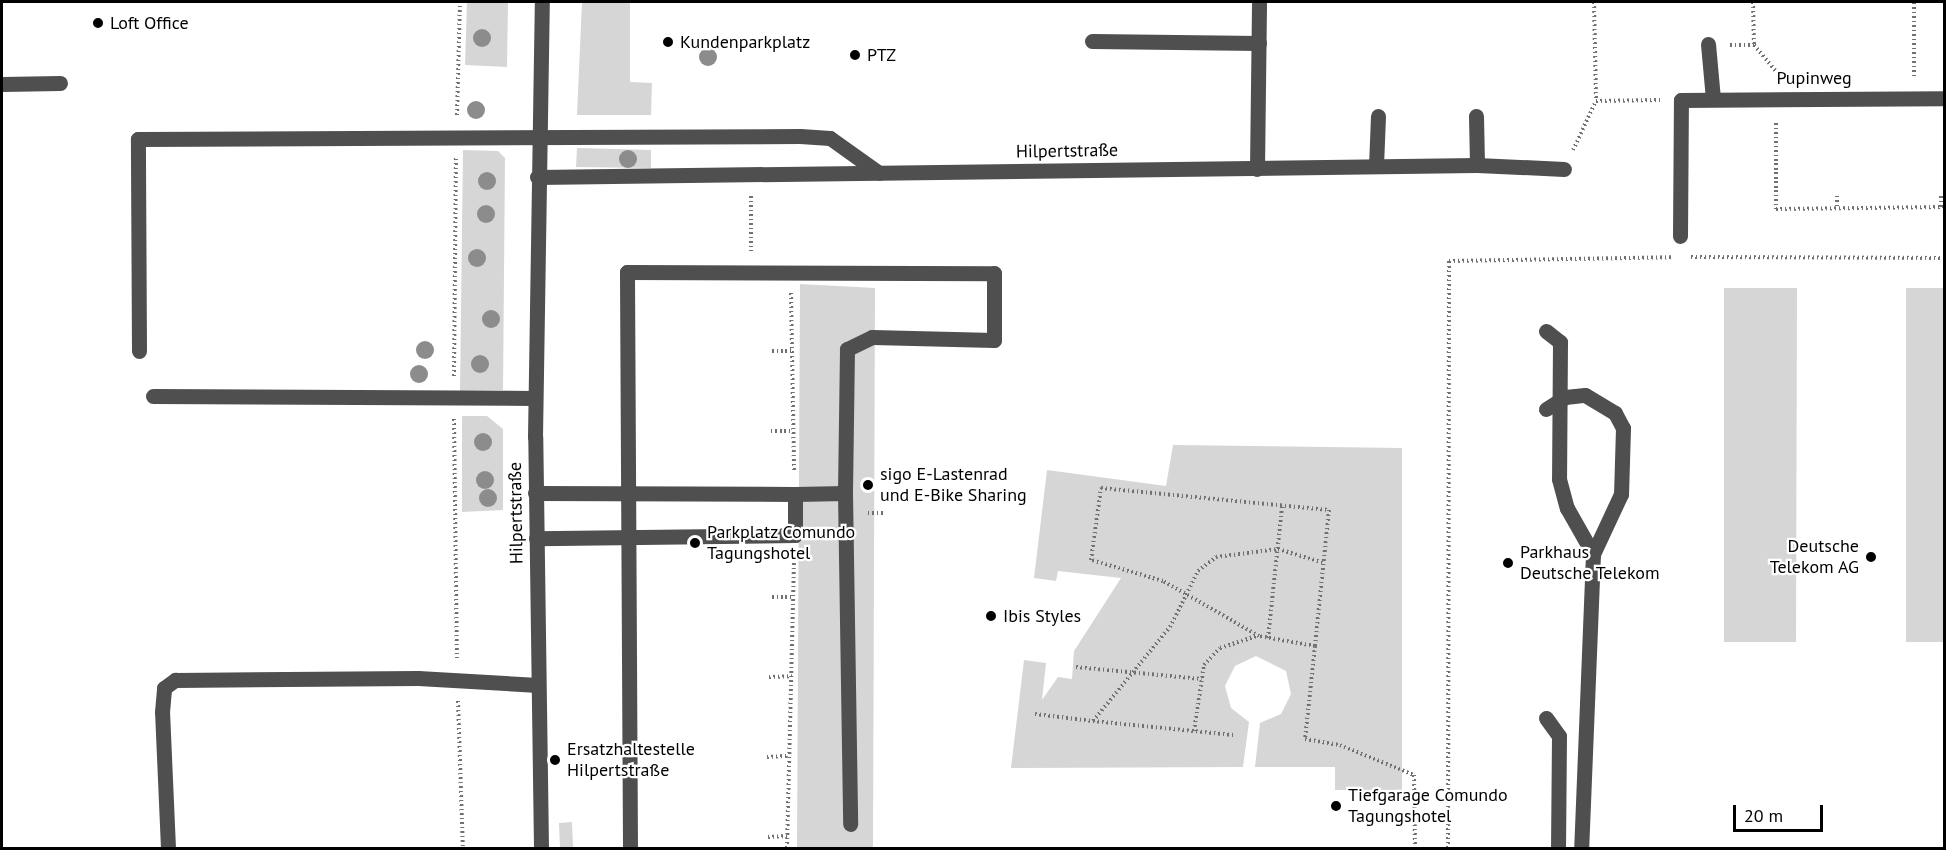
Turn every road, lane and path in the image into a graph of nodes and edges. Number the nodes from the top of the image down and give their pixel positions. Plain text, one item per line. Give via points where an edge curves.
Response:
1 (460, 2) edge
2 (542, 2) edge
3 (1259, 2) edge
4 (1594, 2) edge
5 (1753, 2) edge
6 (1914, 2) edge
7 (1092, 41) dead end
8 (1259, 43) junction
9 (1708, 44) dead end
10 (2, 84) edge
11 (60, 84) dead end
12 (1776, 97) junction
13 (1798, 97) junction
14 (1914, 98) junction
15 (1944, 98) edge
16 (1713, 99) junction
17 (1657, 100) dead end
18 (1596, 101) junction
19 (1378, 116) dead end
20 (1476, 116) dead end
21 (457, 138) junction
22 (538, 138) junction
23 (1477, 165) junction
24 (1376, 166) junction
25 (1257, 168) junction
26 (1564, 169) joint
27 (879, 173) junction
28 (537, 177) junction
29 (751, 177) junction
30 (1941, 195) dead end
31 (1837, 196) dead end
32 (1837, 206) junction
33 (1943, 207) edge
34 (1680, 236) dead end
35 (1944, 258) edge
36 (751, 273) junction
37 (791, 273) junction
38 (1546, 331) dead end
39 (139, 351) dead end
40 (772, 351) dead end
41 (792, 351) junction
42 (153, 396) dead end
43 (454, 397) junction
44 (535, 398) junction
45 (1560, 401) junction
46 (1546, 409) dead end
47 (771, 431) dead end
48 (794, 431) junction
49 (535, 493) junction
50 (628, 493) junction
51 (845, 493) junction
52 (795, 494) junction
53 (1282, 506) junction
54 (629, 535) junction
55 (795, 536) junction
56 (536, 538) junction
57 (1278, 549) junction
58 (1593, 554) junction
59 (1324, 563) junction
60 (1187, 594) junction
61 (772, 597) dead end
62 (793, 597) junction
63 (1258, 636) junction
64 (1269, 638) junction
65 (1315, 646) junction
66 (1076, 667) dead end
67 (1127, 673) junction
68 (792, 676) junction
69 (770, 677) dead end
70 (1201, 679) junction
71 (458, 683) junction
72 (538, 685) junction
73 (1035, 714) dead end
74 (1546, 718) dead end
75 (1093, 721) junction
76 (1194, 731) junction
77 (1233, 735) dead end
78 (789, 756) junction
79 (767, 757) dead end
80 (850, 824) dead end
81 (787, 836) junction
82 (768, 837) dead end
83 (168, 849) edge
84 (463, 849) edge
85 (541, 849) edge
86 (630, 849) edge
87 (787, 849) edge
88 (1415, 849) edge
89 (1448, 849) edge
90 (1558, 849) edge
91 (1581, 849) edge

1 - 21 path
2 - 22 street, Hilpertstraße
3 - 8 street
4 - 18 path
5 - 13 path via 1754,45
6 - 14 path
7 - 8 street
8 - 25 street
9 - 16 street
10 - 11 street
12 - 13 street, Pupinweg
12 - 16 street, Pupinweg
12 - 32 path via 1776,208
13 - 14 street, Pupinweg
14 - 15 street, Pupinweg
16 - 34 street, Pupinweg via 1681,100
17 - 18 path
18 - 26 path
19 - 24 street
20 - 23 street
21 - 22 street
21 - 39 street via 138,139
21 - 43 path
22 - 27 street via 830,138
22 - 28 street, Hilpertstraße
23 - 24 street, Hilpertstraße
23 - 26 street, Hilpertstraße
24 - 25 street, Hilpertstraße
25 - 27 street, Hilpertstraße
27 - 29 street, Hilpertstraße
28 - 29 street, Hilpertstraße
28 - 44 street, Hilpertstraße
29 - 36 path
30 - 33 path
31 - 32 path
32 - 33 path
35 - 89 path via 1572,256 1449,261
36 - 37 street
36 - 50 street via 627,272
37 - 41 path
37 - 51 street via 994,273 994,340 872,337 847,349
38 - 45 street via 1560,342
40 - 41 path
41 - 48 path
42 - 43 street
43 - 44 street
43 - 71 path
44 - 49 street, Hilpertstraße
45 - 46 street
45 - 58 street via 1559,479 1567,508
45 - 58 street via 1585,395 1601,401 1623,428 1621,494
47 - 48 path
48 - 52 path
49 - 50 street
49 - 56 street, Hilpertstraße
50 - 52 street
50 - 54 street
51 - 52 street
51 - 80 street
52 - 55 street
53 - 57 path
53 - 59 path via 1329,510
53 - 60 path via 1101,488 1091,560 1143,573
54 - 55 street
54 - 56 street
54 - 86 street
55 - 62 path
56 - 72 street, Hilpertstraße
57 - 59 path
57 - 60 path via 1216,557 1198,570
57 - 64 path
58 - 91 street
59 - 65 path
60 - 63 path
60 - 67 path via 1170,627
61 - 62 path
62 - 68 path
63 - 64 path
63 - 70 path via 1220,648 1204,665
64 - 65 path
65 - 88 path via 1305,738 1340,745 1414,775
66 - 67 path
67 - 70 path
67 - 75 path
68 - 69 path
68 - 78 path
70 - 76 path
71 - 72 street
71 - 83 street via 418,678 175,680 164,688 162,712
71 - 84 path
72 - 85 street, Hilpertstraße
73 - 75 path
74 - 90 street via 1559,736
75 - 76 path
76 - 77 path
78 - 79 path
78 - 81 path
81 - 82 path
81 - 87 path

